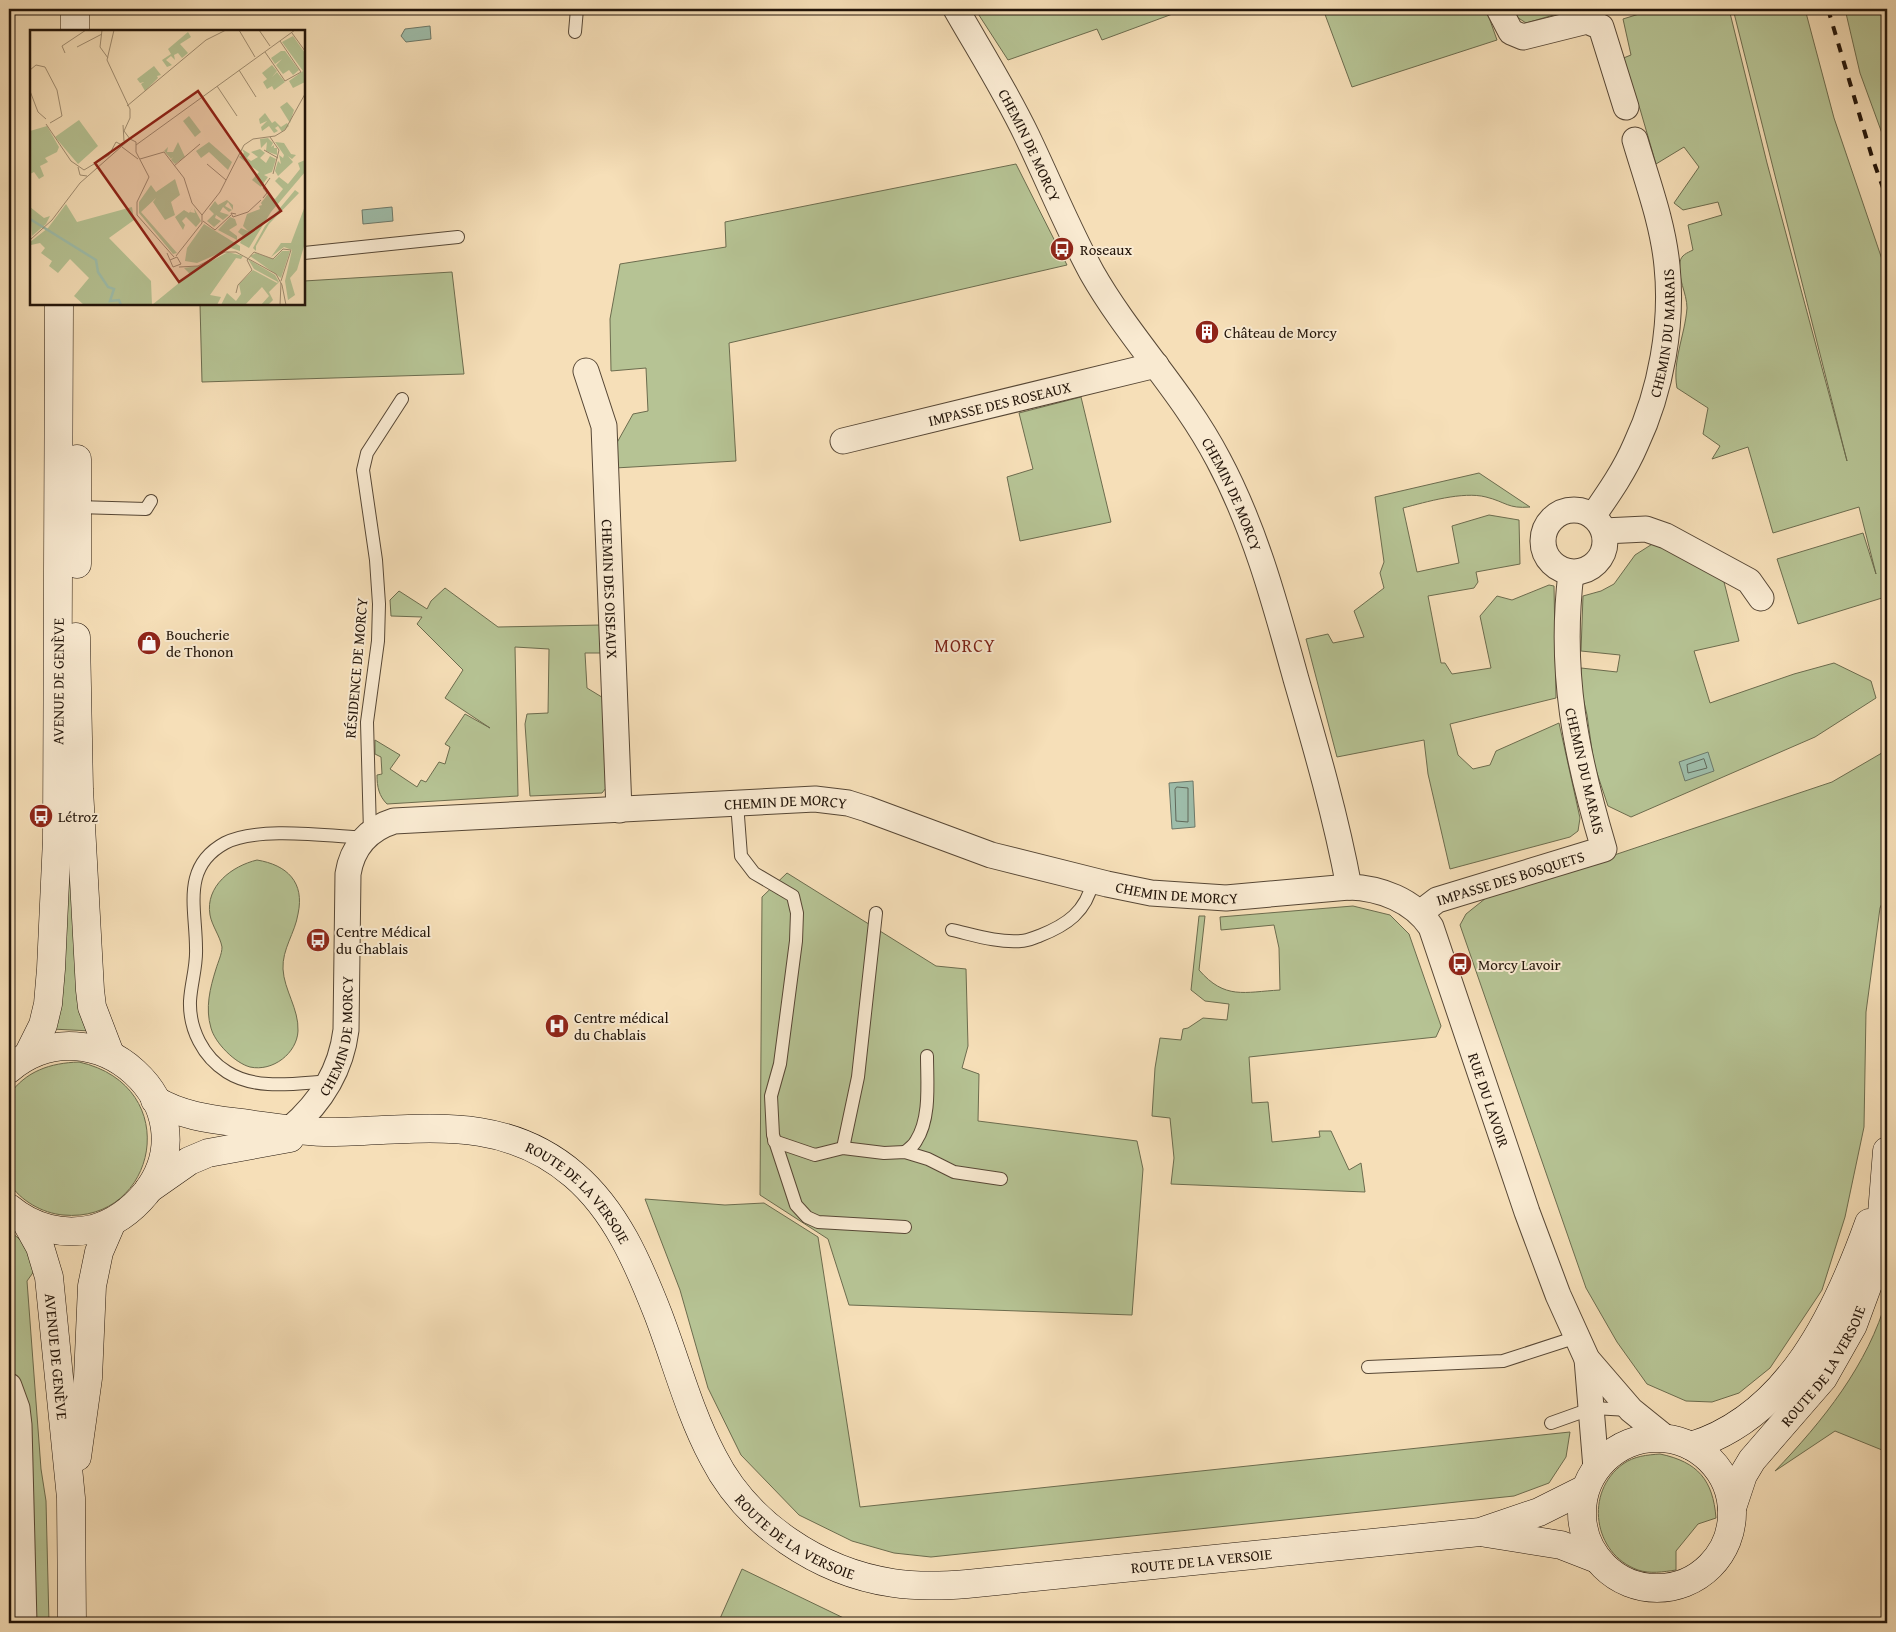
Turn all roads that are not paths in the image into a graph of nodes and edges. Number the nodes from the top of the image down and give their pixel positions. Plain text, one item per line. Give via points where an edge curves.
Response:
1 (61, 9) edge
2 (75, 9) edge
3 (577, 9) edge
4 (956, 9) edge
5 (1499, 9) edge
6 (61, 30) edge
7 (75, 30) edge
8 (574, 32) dead end
9 (1626, 107) dead end
10 (1635, 140) dead end
11 (458, 237) dead end
12 (305, 253) edge
13 (59, 305) edge
14 (78, 305) edge
15 (1156, 365) junction
16 (586, 371) dead end
17 (402, 399) dead end
18 (843, 441) dead end
19 (151, 501) dead end
20 (77, 508) junction
21 (1598, 524) junction
22 (1571, 573) junction
23 (1761, 598) dead end
24 (737, 803) junction
25 (619, 810) junction
26 (368, 835) junction
27 (1604, 850) joint
28 (1094, 881) junction
29 (1349, 887) junction
30 (876, 913) dead end
31 (1420, 913) junction
32 (952, 930) dead end
33 (110, 1054) junction
34 (927, 1056) dead end
35 (19, 1062) edge
36 (331, 1081) junction
37 (155, 1100) junction
38 (290, 1129) junction
39 (320, 1132) junction
40 (774, 1140) junction
41 (843, 1148) junction
42 (1887, 1151) edge
43 (905, 1152) junction
44 (1001, 1179) dead end
45 (1884, 1179) junction
46 (149, 1189) junction
47 (17, 1214) edge
48 (112, 1222) junction
49 (905, 1227) dead end
50 (1582, 1348) junction
51 (1368, 1367) dead end
52 (9, 1386) edge
53 (1593, 1408) junction
54 (1631, 1410) junction
55 (1551, 1423) dead end
56 (1679, 1442) junction
57 (1591, 1479) junction
58 (71, 1498) junction
59 (1732, 1508) junction
60 (1480, 1532) junction
61 (1597, 1559) junction
62 (24, 1623) edge
63 (72, 1623) edge

1 - 6 main road
2 - 7 main road
3 - 8 lane
4 - 15 street, CHEMIN DE MORCY via 1026,135 1090,269
5 - 9 street via 1511,32 1523,37 1587,21 1601,27
10 - 21 street, CHEMIN DU MARAIS via 1660,228 1667,266 1666,334 1653,399 1637,444
11 - 12 lane
13 - 35 main road, AVENUE DE GENÈVE via 57,839 54,896 48,1004 43,1025
14 - 20 main road, AVENUE DE GENÈVE
15 - 18 street, IMPASSE DES ROSEAUX
15 - 29 street, CHEMIN DE MORCY via 1218,457 1251,529 1338,831
16 - 25 street, CHEMIN DES OISEAUX via 604,426
17 - 26 lane, RÉSIDENCE DE MORCY via 363,461 379,604 378,641 367,722
19 - 20 lane via 146,508
20 - 33 main road, AVENUE DE GENÈVE via 79,789 89,980 92,1007
21 - 22 street via 1606,541 1599,561 1582,572
21 - 22 street via 1583,511 1572,510 1561,512 1545,528 1542,545 1548,561
21 - 23 street via 1646,529 1666,536 1749,581
22 - 27 street, CHEMIN DU MARAIS via 1566,659 1570,710
24 - 25 street, CHEMIN DE MORCY
24 - 28 street, CHEMIN DE MORCY via 815,799 848,803 992,855
24 - 40 lane via 741,856 754,873 794,896 797,913 780,1064 771,1096
25 - 26 street, CHEMIN DE MORCY via 402,819 385,823
26 - 36 street, CHEMIN DE MORCY via 355,851 348,874 346,1030 340,1061
26 - 36 lane via 280,834 235,838 207,858 200,867 193,889 196,950 190,1014 206,1053 227,1072 253,1082
27 - 31 street, IMPASSE DES BOSQUETS via 1437,900
28 - 29 street, CHEMIN DE MORCY via 1143,892 1195,897 1240,897
28 - 32 lane via 1075,918 1023,942
29 - 31 street, RUE DU LAVOIR via 1387,894
30 - 41 lane via 858,1077
31 - 50 street, RUE DU LAVOIR via 1438,944 1527,1212
33 - 35 main road via 77,1046 52,1048
33 - 37 main road via 137,1073
34 - 43 lane via 924,1120 916,1141
36 - 38 street, CHEMIN DE MORCY via 319,1100
37 - 38 main road, ROUTE DE LA VERSOIE via 192,1116
37 - 46 main road via 164,1130 164,1146
38 - 39 main road, ROUTE DE LA VERSOIE
39 - 46 main road, ROUTE DE LA VERSOIE via 208,1153
39 - 60 main road, ROUTE DE LA VERSOIE via 476,1130 527,1145 571,1172 600,1202 629,1247 703,1438 728,1481 779,1534 844,1570 917,1586 967,1584
40 - 41 lane via 816,1156
40 - 49 lane via 796,1205 806,1217 818,1222
41 - 43 lane
42 - 45 main road, ROUTE DE LA VERSOIE
43 - 44 lane via 954,1172
45 - 56 main road, ROUTE DE LA VERSOIE via 1847,1282 1805,1356 1768,1400 1740,1424 1725,1434
45 - 59 main road, ROUTE DE LA VERSOIE via 1880,1239 1874,1268 1853,1325 1823,1378 1752,1460 1743,1475
46 - 48 main road via 132,1208
47 - 48 main road via 46,1228 68,1232
47 - 58 main road, AVENUE DE GENÈVE via 40,1247 49,1277
48 - 58 main road, AVENUE DE GENÈVE via 99,1252 92,1286 87,1392
50 - 51 lane via 1502,1361
50 - 53 street, RUE DU LAVOIR
50 - 54 street, RUE DU LAVOIR
52 - 62 street via 19,1425
53 - 54 lane
53 - 55 lane
53 - 57 street, RUE DU LAVOIR
54 - 56 street, RUE DU LAVOIR
56 - 57 main road, ROUTE DE LA VERSOIE via 1651,1438 1635,1441 1607,1457
56 - 59 main road, ROUTE DE LA VERSOIE via 1707,1456 1720,1471 1729,1489
57 - 60 main road, ROUTE DE LA VERSOIE via 1539,1512
57 - 61 main road, ROUTE DE LA VERSOIE via 1582,1507 1582,1526 1587,1544
58 - 63 main road, AVENUE DE GENÈVE
59 - 61 main road, ROUTE DE LA VERSOIE via 1726,1545 1716,1561 1686,1584 1648,1589 1630,1584 1612,1574
60 - 61 main road, ROUTE DE LA VERSOIE via 1561,1545

